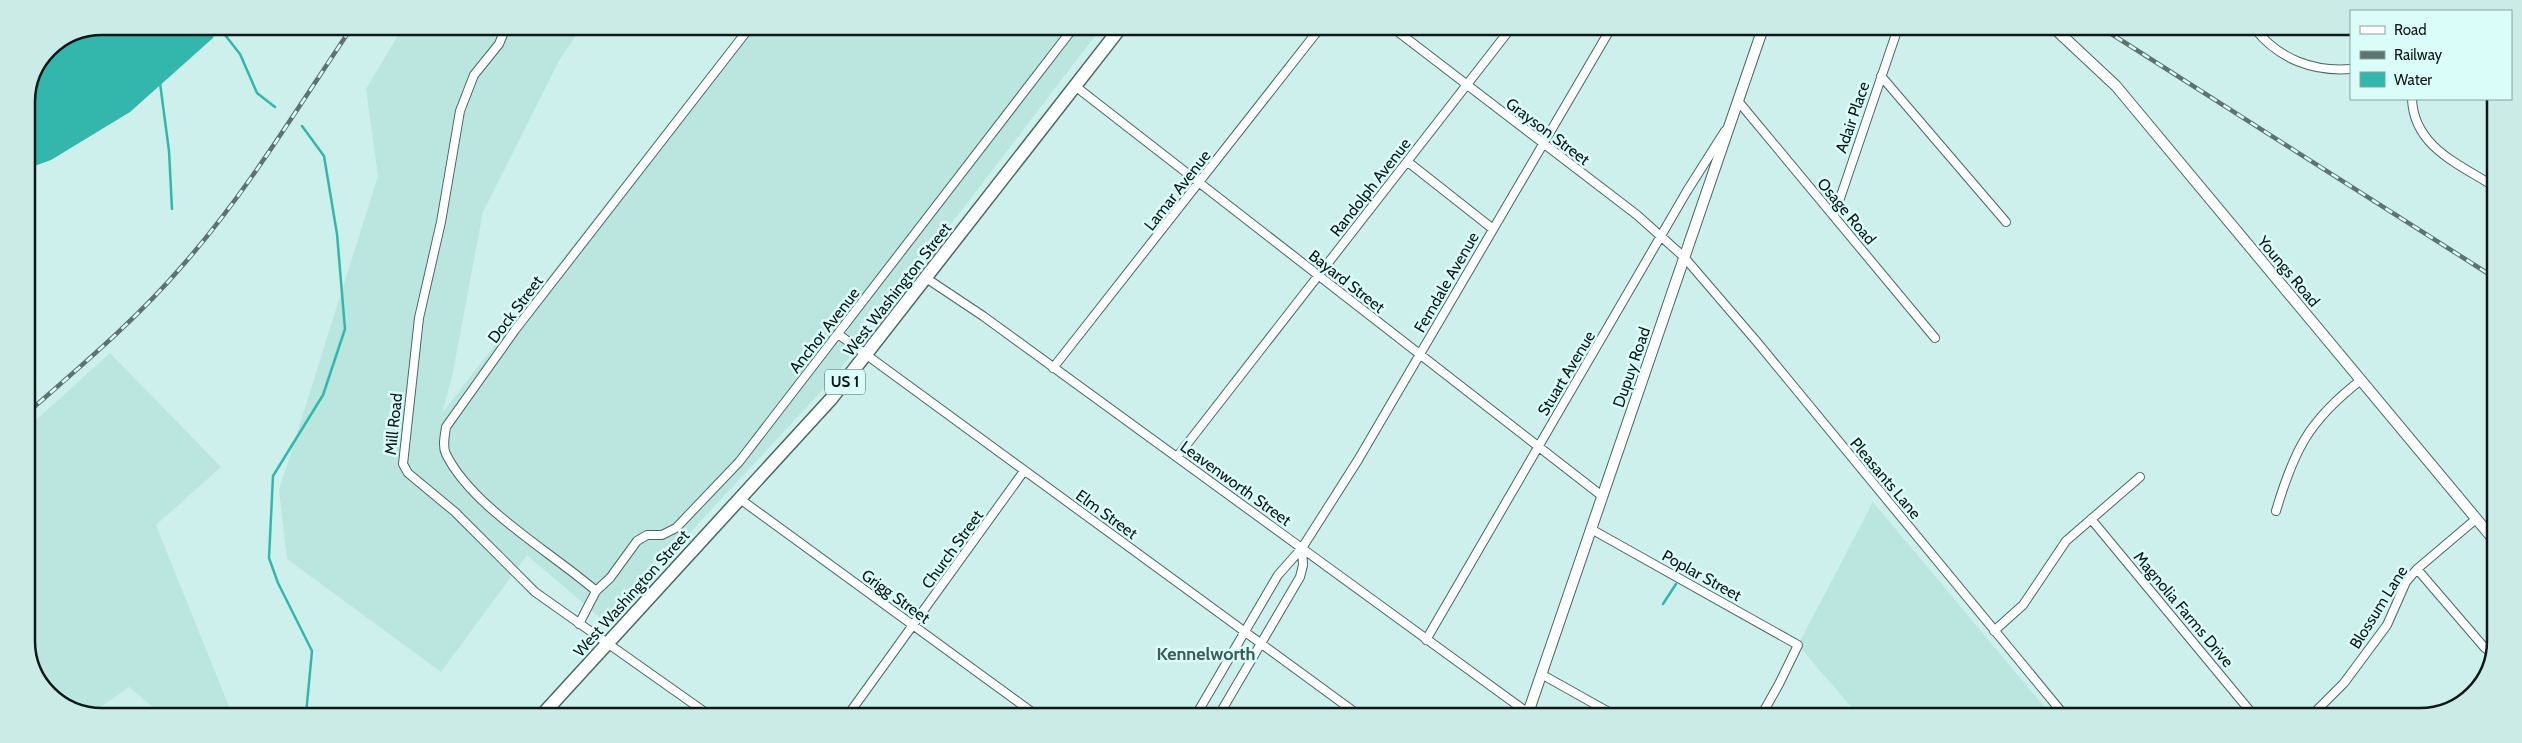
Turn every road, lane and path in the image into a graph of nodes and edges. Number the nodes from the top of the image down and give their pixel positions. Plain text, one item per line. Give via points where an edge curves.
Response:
1 (503, 35) edge
2 (744, 35) edge
3 (1068, 35) edge
4 (1115, 35) edge
5 (1315, 35) edge
6 (1402, 35) edge
7 (1506, 35) edge
8 (1607, 35) edge
9 (1761, 35) edge
10 (1896, 35) edge
11 (2061, 35) edge
12 (2261, 35) edge
13 (2350, 69) edge
14 (1881, 76) junction
15 (1467, 85) junction
16 (1075, 86) junction
17 (2412, 100) edge
18 (1738, 101) junction
19 (1731, 121) junction
20 (1543, 144) junction
21 (1408, 162) junction
22 (2487, 182) edge
23 (1198, 184) junction
24 (1834, 216) junction
25 (2006, 222) dead end
26 (1493, 228) junction
27 (1662, 236) junction
28 (1684, 257) junction
29 (1318, 277) junction
30 (926, 278) junction
31 (838, 334) junction
32 (1935, 338) dead end
33 (1419, 354) junction
34 (866, 355) junction
35 (1053, 368) junction
36 (2361, 380) junction
37 (1539, 448) junction
38 (1177, 457) junction
39 (1024, 471) junction
40 (2140, 477) dead end
41 (1602, 496) junction
42 (740, 499) junction
43 (2276, 511) dead end
44 (2091, 519) junction
45 (2476, 519) junction
46 (1591, 529) junction
47 (2487, 532) edge
48 (1302, 548) junction
49 (2416, 569) junction
50 (596, 591) junction
51 (579, 624) junction
52 (913, 626) junction
53 (1246, 631) junction
54 (1994, 631) junction
55 (1426, 640) junction
56 (1262, 643) junction
57 (608, 644) junction
58 (2486, 649) edge
59 (1541, 674) junction
60 (549, 708) edge
61 (698, 708) edge
62 (853, 708) edge
63 (1026, 708) edge
64 (1200, 708) edge
65 (1224, 708) edge
66 (1349, 708) edge
67 (1520, 708) edge
68 (1530, 708) edge
69 (1602, 708) edge
70 (1765, 708) edge
71 (2058, 708) edge
72 (2248, 708) edge
73 (2319, 708) edge

1 - 51 street, Mill Road via 468,87 455,133 449,177 419,318 403,464 408,473 455,512 535,592
2 - 50 street, Dock Street via 515,330 446,427 446,454 474,491 505,521
3 - 31 street, Anchor Avenue
4 - 16 main road, West Washington Street / US 1
5 - 23 street, Lamar Avenue
6 - 15 street, Grayson Street
7 - 15 street, Randolph Avenue
8 - 20 street, Ferndale Avenue
9 - 18 street, Dupuy Road
10 - 14 street, Adair Place
11 - 36 street, Youngs Road via 2116,86
12 - 13 street via 2275,49 2302,64 2330,70
14 - 24 street, Adair Place
14 - 25 street
15 - 20 street, Grayson Street
15 - 21 street, Randolph Avenue
16 - 23 street, Bayard Street
16 - 30 main road, West Washington Street / US 1
17 - 22 street via 2415,120 2426,140
18 - 19 street, Dupuy Road
18 - 24 street, Osage Road
19 - 27 street, Stuart Avenue
19 - 28 street, Dupuy Road
20 - 26 street, Ferndale Avenue
20 - 27 street, Grayson Street
21 - 26 street
21 - 29 street, Randolph Avenue
23 - 29 street, Bayard Street
23 - 35 street, Lamar Avenue
24 - 32 street, Osage Road
26 - 33 street, Ferndale Avenue
27 - 28 street, Grayson Street
27 - 37 street, Stuart Avenue
28 - 41 street, Dupuy Road
28 - 54 street, Pleasants Lane
29 - 33 street, Bayard Street
29 - 38 street, Randolph Avenue
30 - 34 main road, West Washington Street / US 1
30 - 35 street, Leavenworth Street
31 - 34 street, Elm Street
31 - 50 street, Anchor Avenue via 718,487 670,533 647,535 637,541 610,578
33 - 37 street, Bayard Street
33 - 48 street, Ferndale Avenue via 1358,460
34 - 39 street, Elm Street
34 - 42 main road, West Washington Street / US 1 via 831,399
35 - 38 street, Leavenworth Street
36 - 43 street via 2325,410 2305,437 2288,470
36 - 45 street, Youngs Road
37 - 41 street, Bayard Street
37 - 55 street, Stuart Avenue
38 - 48 street, Leavenworth Street
39 - 52 street, Church Street
39 - 53 street, Elm Street
40 - 44 street
41 - 46 street, Dupuy Road
42 - 52 street, Grigg Street
42 - 57 main road, West Washington Street / US 1
44 - 54 street via 2066,541 2023,605
44 - 72 street, Magnolia Farms Drive
45 - 47 street, Youngs Road
45 - 49 street, Blossum Lane
46 - 59 street, Dupuy Road
46 - 70 street, Poplar Street via 1798,645
48 - 53 street, Ferndale Avenue via 1278,575
48 - 55 street, Leavenworth Street
48 - 56 street via 1304,565 1300,577
49 - 58 street
49 - 73 street, Blossum Lane via 2403,587 2387,625 2344,683
50 - 51 street, Anchor Avenue
51 - 57 street, Mill Road
52 - 62 street, Church Street
52 - 63 street, Grigg Street
53 - 56 street, Elm Street
53 - 64 street, Ferndale Avenue
54 - 71 street, Pleasants Lane
55 - 67 street, Leavenworth Street
56 - 65 street
56 - 66 street, Elm Street
57 - 60 main road, West Washington Street / US 1
57 - 61 street, Mill Road
59 - 68 street, Dupuy Road
59 - 69 street

